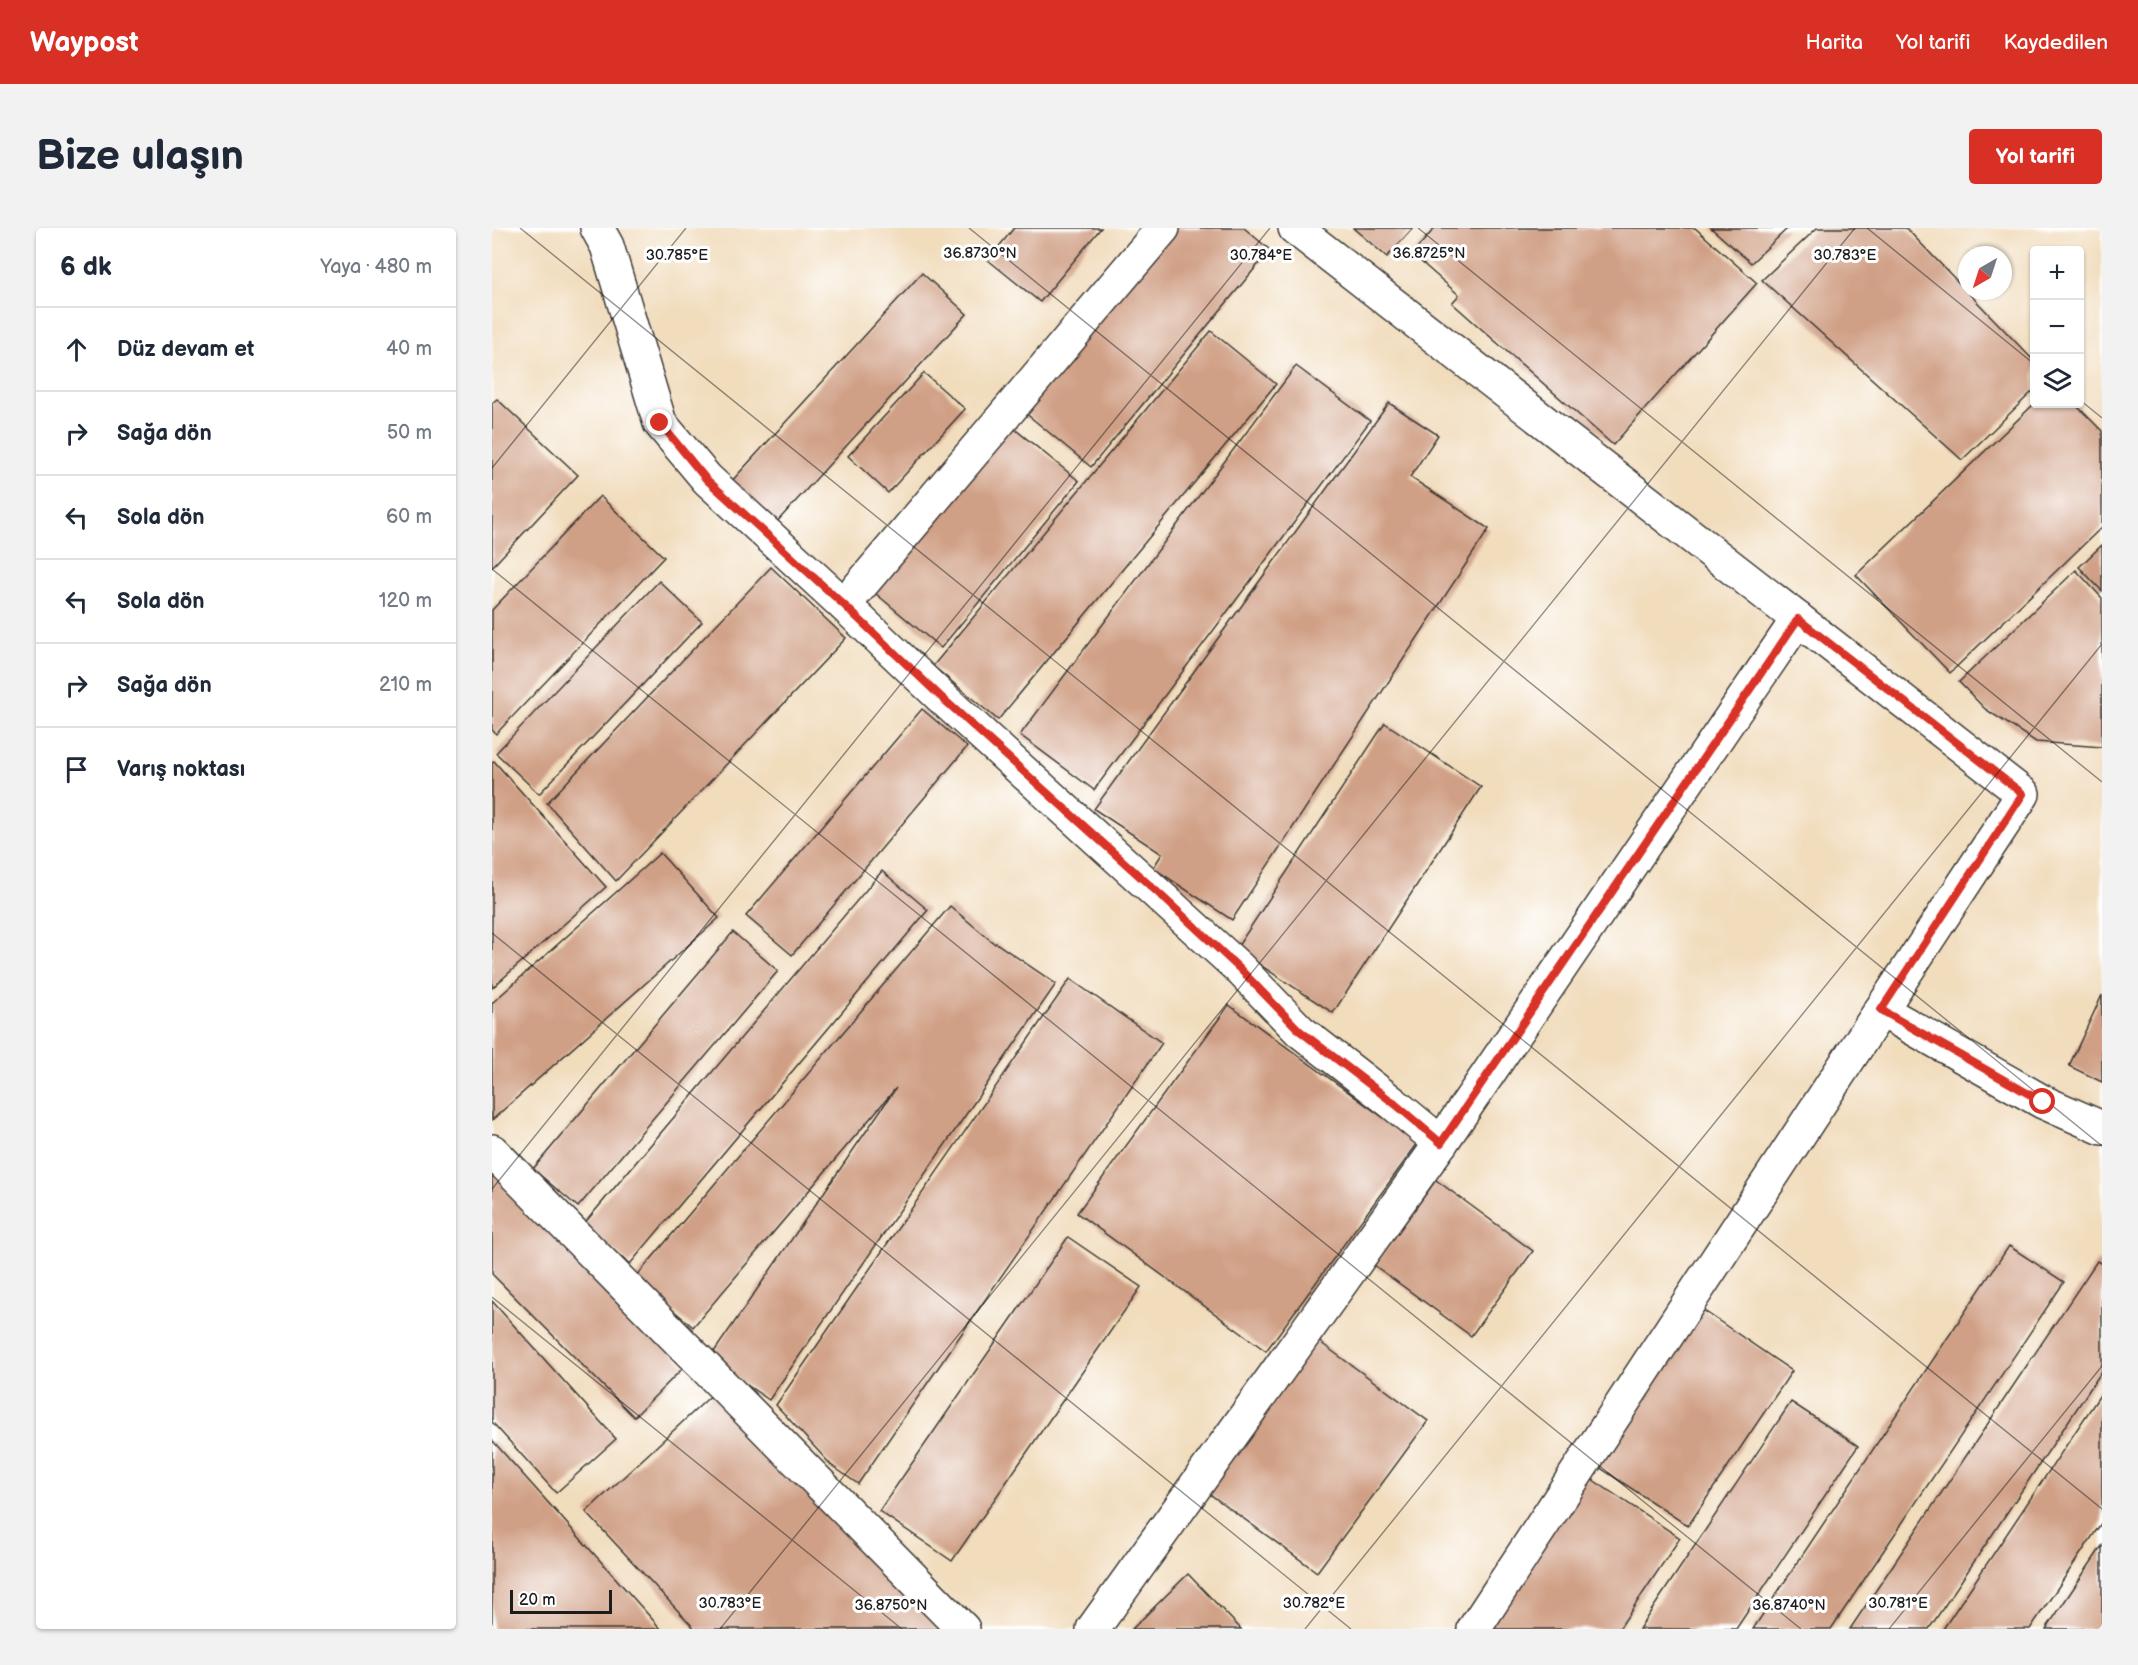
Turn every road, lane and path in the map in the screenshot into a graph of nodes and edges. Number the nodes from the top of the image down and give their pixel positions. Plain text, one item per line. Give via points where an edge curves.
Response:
1 (597, 228) edge
2 (1163, 228) edge
3 (1295, 228) edge
4 (844, 605) junction
5 (1798, 619) junction
6 (1881, 1010) junction
7 (2102, 1128) edge
8 (1441, 1143) junction
9 (492, 1151) edge
10 (963, 1629) edge
11 (1093, 1629) edge
12 (1474, 1629) edge

1 - 4 street via 607,246 660,423 706,479
2 - 4 street
3 - 5 street
4 - 8 street via 1231,961 1300,1031
5 - 6 street via 2023,794
5 - 8 street
6 - 7 street via 2043,1102
6 - 12 street
8 - 11 street
9 - 10 street

